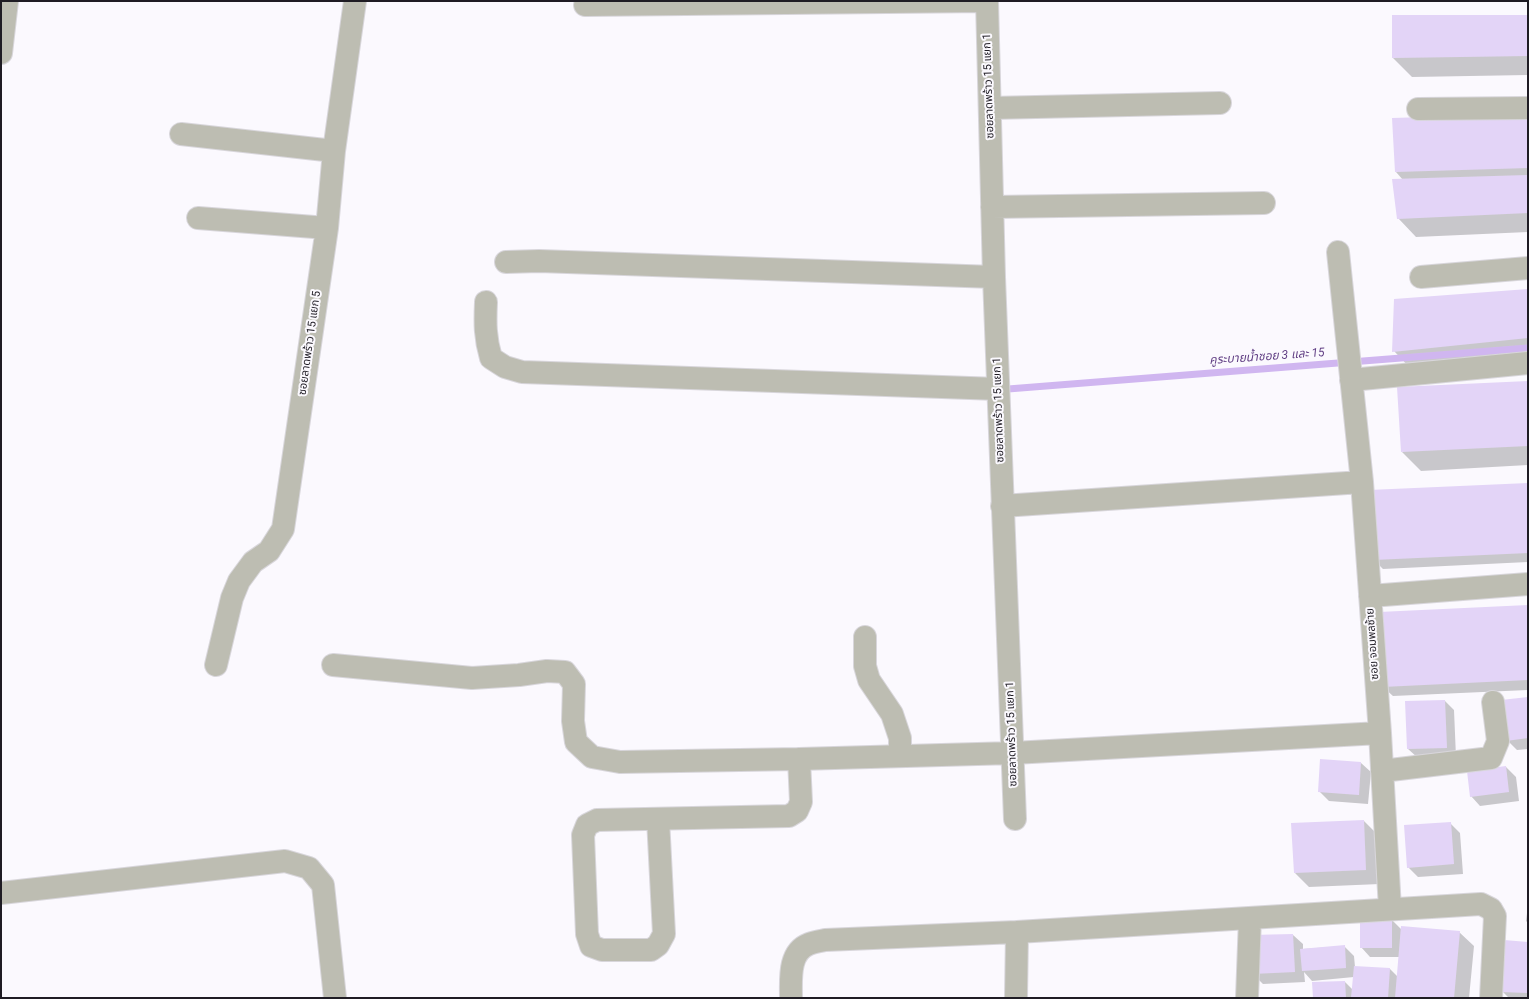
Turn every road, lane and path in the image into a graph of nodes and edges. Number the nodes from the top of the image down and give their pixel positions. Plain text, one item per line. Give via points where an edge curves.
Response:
1 (7, 1) edge
2 (355, 1) edge
3 (987, 1) edge
4 (586, 5) dead end
5 (1, 53) edge
6 (1220, 103) dead end
7 (990, 108) junction
8 (1528, 108) edge
9 (1418, 109) dead end
10 (181, 134) dead end
11 (334, 151) junction
12 (1264, 203) dead end
13 (992, 207) junction
14 (198, 218) dead end
15 (327, 228) junction
16 (1338, 252) dead end
17 (506, 262) dead end
18 (1528, 268) edge
19 (994, 277) junction
20 (1421, 277) dead end
21 (486, 302) dead end
22 (1528, 363) edge
23 (1350, 369) junction
24 (998, 389) junction
25 (1362, 482) junction
26 (1002, 506) junction
27 (1528, 584) edge
28 (1370, 596) junction
29 (865, 637) dead end
30 (333, 664) dead end
31 (216, 665) dead end
32 (1493, 702) dead end
33 (1380, 733) junction
34 (1013, 753) junction
35 (900, 756) junction
36 (799, 759) junction
37 (1382, 771) junction
38 (658, 819) junction
39 (1015, 819) dead end
40 (1, 893) edge
41 (1390, 909) junction
42 (1250, 918) junction
43 (1017, 932) junction
44 (335, 998) edge
45 (790, 998) edge
46 (1016, 998) edge
47 (1247, 998) edge
48 (1491, 998) edge

1 - 5 street
2 - 11 street, ซอยลาดพร้าว 15 แยก 5
3 - 4 street
3 - 7 street, ซอยลาดพร้าว 15 แยก 1
6 - 7 street
7 - 13 street, ซอยลาดพร้าว 15 แยก 1
8 - 9 street
10 - 11 street
11 - 15 street, ซอยลาดพร้าว 15 แยก 5
12 - 13 street
13 - 19 street, ซอยลาดพร้าว 15 แยก 1
14 - 15 street
15 - 31 street, ซอยลาดพร้าว 15 แยก 5 via 283,529 270,551 253,562 240,581 232,598
16 - 23 street, ซอย จอมพลซ้าย
17 - 19 street via 539,261
18 - 20 street
19 - 24 street, ซอยลาดพร้าว 15 แยก 1
21 - 24 street via 485,326 491,358 505,367 522,372
22 - 23 street
23 - 25 street, ซอย จอมพลซ้าย
24 - 26 street, ซอยลาดพร้าว 15 แยก 1
25 - 26 street
25 - 28 street, ซอย จอมพลซ้าย
26 - 34 street, ซอยลาดพร้าว 15 แยก 1
27 - 28 street
28 - 33 street, ซอย จอมพลซ้าย
29 - 35 street via 865,666 869,680 892,714 900,738
30 - 36 street via 472,678 547,671 565,672 574,684 573,721 576,742 592,757 620,762
32 - 37 street via 1498,741 1491,758
33 - 34 street
33 - 37 street, ซอย จอมพลซ้าย
34 - 35 street
34 - 39 street, ซอยลาดพร้าว 15 แยก 1
35 - 36 street
36 - 38 street via 801,802 797,810 789,816
37 - 41 street, ซอย จอมพลซ้าย
38 - 38 street via 596,820 587,825 583,835 587,934 591,946 602,950 651,950 658,945 664,934
40 - 44 street via 285,861 309,868 323,885
41 - 42 street
41 - 48 street via 1481,904 1491,908 1495,916
42 - 43 street
42 - 47 street
43 - 45 street via 825,940 808,944 796,954 791,971
43 - 46 street

